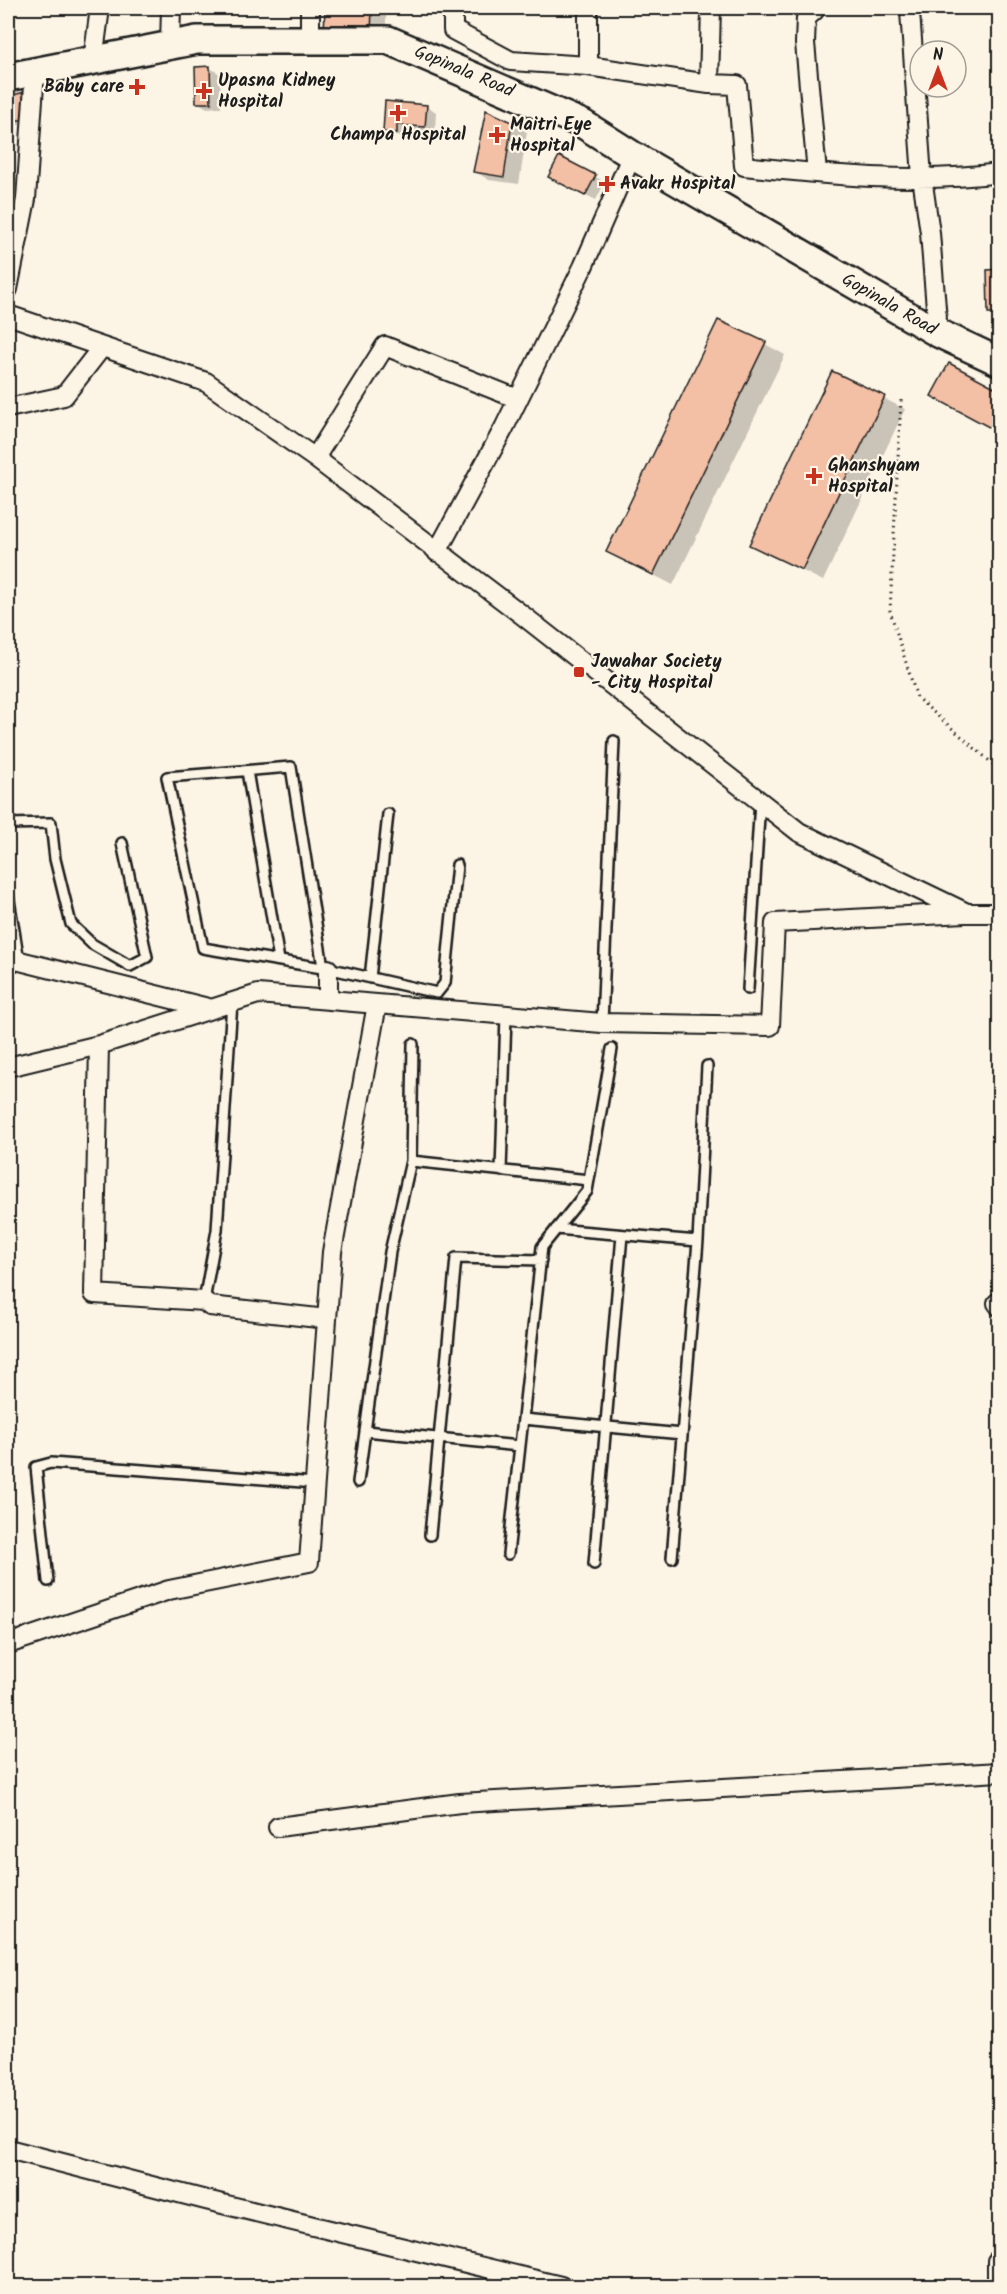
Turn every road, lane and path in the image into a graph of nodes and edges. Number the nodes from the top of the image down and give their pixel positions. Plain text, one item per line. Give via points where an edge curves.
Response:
1 (100, 8) edge
2 (171, 8) edge
3 (310, 8) edge
4 (453, 8) edge
5 (588, 8) edge
6 (711, 8) edge
7 (814, 11) dead end
8 (910, 12) dead end
9 (310, 40) junction
10 (170, 45) junction
11 (93, 60) junction
12 (588, 66) junction
13 (35, 71) junction
14 (8, 77) edge
15 (709, 84) junction
16 (632, 155) junction
17 (817, 173) junction
18 (999, 173) edge
19 (922, 177) junction
20 (8, 289) edge
21 (8, 315) edge
22 (938, 333) junction
23 (102, 347) junction
24 (999, 362) edge
25 (518, 399) junction
26 (901, 400) dead end
27 (8, 408) edge
28 (315, 458) junction
29 (437, 552) junction
30 (614, 741) dead end
31 (999, 770) edge
32 (247, 771) junction
33 (760, 801) junction
34 (388, 814) dead end
35 (8, 824) edge
36 (122, 843) dead end
37 (457, 865) dead end
38 (8, 894) edge
39 (967, 913) junction
40 (999, 913) edge
41 (13, 960) edge
42 (279, 960) junction
43 (328, 969) junction
44 (370, 978) junction
45 (748, 989) dead end
46 (328, 1000) junction
47 (232, 1002) junction
48 (377, 1004) junction
49 (212, 1009) junction
50 (506, 1015) junction
51 (602, 1023) junction
52 (413, 1044) dead end
53 (99, 1045) junction
54 (612, 1049) dead end
55 (707, 1066) dead end
56 (8, 1067) edge
57 (411, 1161) junction
58 (501, 1171) junction
59 (589, 1180) junction
60 (556, 1229) junction
61 (622, 1235) junction
62 (698, 1241) junction
63 (541, 1260) junction
64 (204, 1301) junction
65 (327, 1319) junction
66 (523, 1419) junction
67 (606, 1426) junction
68 (365, 1431) junction
69 (682, 1434) junction
70 (439, 1438) junction
71 (520, 1446) junction
72 (358, 1482) dead end
73 (315, 1483) junction
74 (430, 1535) dead end
75 (508, 1554) dead end
76 (672, 1558) dead end
77 (594, 1564) dead end
78 (48, 1581) dead end
79 (8, 1644) edge
80 (999, 1772) edge
81 (278, 1827) dead end
82 (8, 2149) edge
83 (999, 2258) edge
84 (561, 2286) edge
85 (997, 2286) edge

1 - 11 street
2 - 10 street
3 - 9 street
4 - 12 street via 453,30 511,61
5 - 12 street
6 - 15 street
7 - 17 street via 806,18 805,43
8 - 19 street
9 - 10 main road, Gopinala Road via 197,40
9 - 16 main road, Gopinala Road via 388,40 583,123
10 - 11 main road, Gopinala Road
11 - 13 main road, Gopinala Road
12 - 15 street
13 - 14 main road, Gopinala Road
13 - 20 street via 26,200
15 - 17 street via 737,85 744,165
16 - 22 main road, Gopinala Road
16 - 25 street via 583,267
17 - 19 street via 858,178
18 - 19 street
19 - 22 street
21 - 23 street
22 - 24 main road, Gopinala Road
23 - 27 street via 63,396
23 - 28 street via 207,382
25 - 28 street via 385,346
25 - 29 street
26 - 31 path via 890,610 917,698
28 - 29 street
29 - 33 street
30 - 51 lane
32 - 42 lane
32 - 42 lane via 167,777 203,948
32 - 43 lane via 291,767 323,967
33 - 39 street via 799,832
33 - 45 lane
34 - 44 lane
35 - 36 lane via 51,823 55,859 71,924 92,944 130,966 147,957
37 - 44 lane via 445,983 437,993
38 - 41 lane
39 - 40 street
39 - 51 street via 774,923 770,1026
41 - 49 street
42 - 43 lane
43 - 44 lane
43 - 46 street
46 - 47 street via 258,994
46 - 48 street
47 - 49 street
47 - 64 lane via 217,1230
48 - 50 street
48 - 65 street via 332,1252
49 - 53 street
50 - 51 street
50 - 58 lane
52 - 57 lane
53 - 56 street
53 - 64 street via 94,1294
54 - 59 lane
55 - 62 lane
57 - 58 lane
57 - 68 lane via 390,1252
58 - 59 lane
59 - 60 lane via 587,1191
60 - 61 lane
60 - 63 lane via 542,1247
61 - 62 lane
61 - 67 lane
62 - 69 lane
63 - 66 lane
63 - 70 lane via 456,1258
64 - 65 street via 210,1306
65 - 73 street
66 - 67 lane
66 - 71 lane
67 - 69 lane
67 - 77 lane
68 - 70 lane
68 - 72 lane
69 - 76 lane
70 - 71 lane
70 - 74 lane
71 - 75 lane
73 - 78 lane via 51,1463 36,1467
73 - 79 street via 309,1562 170,1590
80 - 81 street via 460,1803
82 - 84 street
83 - 85 street

